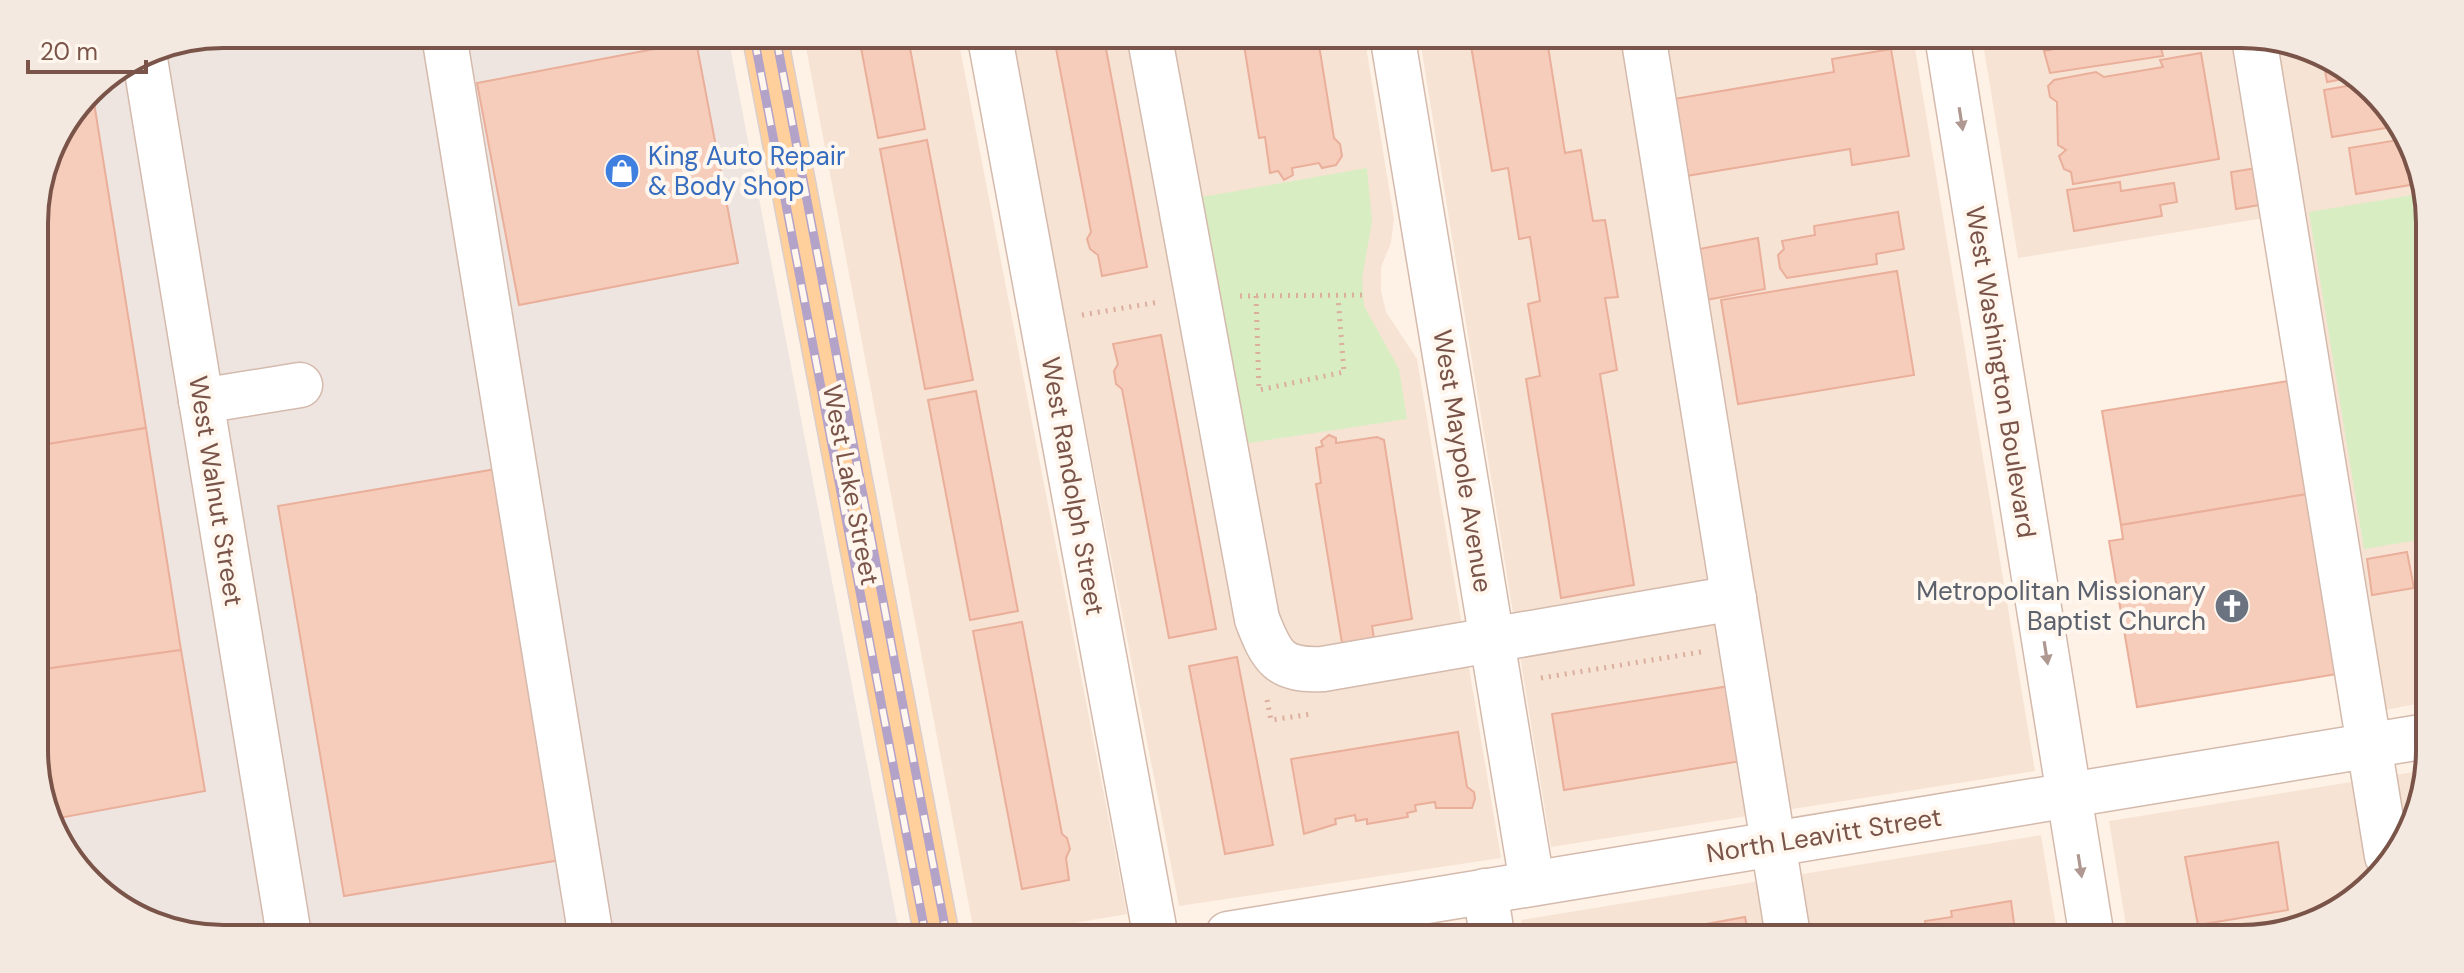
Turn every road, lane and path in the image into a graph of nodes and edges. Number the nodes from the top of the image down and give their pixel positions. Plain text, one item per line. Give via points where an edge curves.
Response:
1 (446, 48) edge
2 (767, 48) edge
3 (992, 48) edge
4 (1152, 48) edge
5 (1394, 48) edge
6 (1645, 48) edge
7 (1949, 48) edge
8 (2256, 48) edge
9 (146, 66) edge
10 (1256, 296) dead end
11 (1338, 297) dead end
12 (300, 385) dead end
13 (201, 401) junction
14 (1734, 598) junction
15 (1493, 639) junction
16 (1742, 645) junction
17 (1533, 679) dead end
18 (2416, 738) edge
19 (2369, 745) junction
20 (2069, 795) junction
21 (1774, 844) junction
22 (2386, 848) edge
23 (1532, 883) junction
24 (1485, 891) junction
25 (287, 925) edge
26 (589, 925) edge
27 (935, 925) edge
28 (1154, 925) edge
29 (1282, 925) edge
30 (1490, 925) edge
31 (1786, 925) edge
32 (2090, 925) edge

1 - 26 street
2 - 27 main road, West Lake Street
3 - 28 street, West Randolph Street
4 - 15 street via 1254,604 1267,646 1283,664 1310,670
5 - 15 street, West Maypole Avenue
6 - 14 street
7 -> 20 street, West Washington Boulevard
8 - 19 street
9 - 13 street, West Walnut Street
10 - 11 path via 1259,390 1344,372
12 - 13 street
13 - 25 street, West Walnut Street
14 - 15 street
14 - 16 street
15 - 23 street, West Maypole Avenue
16 - 17 path
16 - 21 street
18 - 19 street, North Leavitt Street
19 - 20 street, North Leavitt Street
19 - 22 street
20 - 21 street, North Leavitt Street
20 -> 32 street, West Washington Boulevard
21 - 23 street, North Leavitt Street
21 - 31 street
23 - 24 street, North Leavitt Street
24 - 29 street, North Leavitt Street
24 - 30 street

